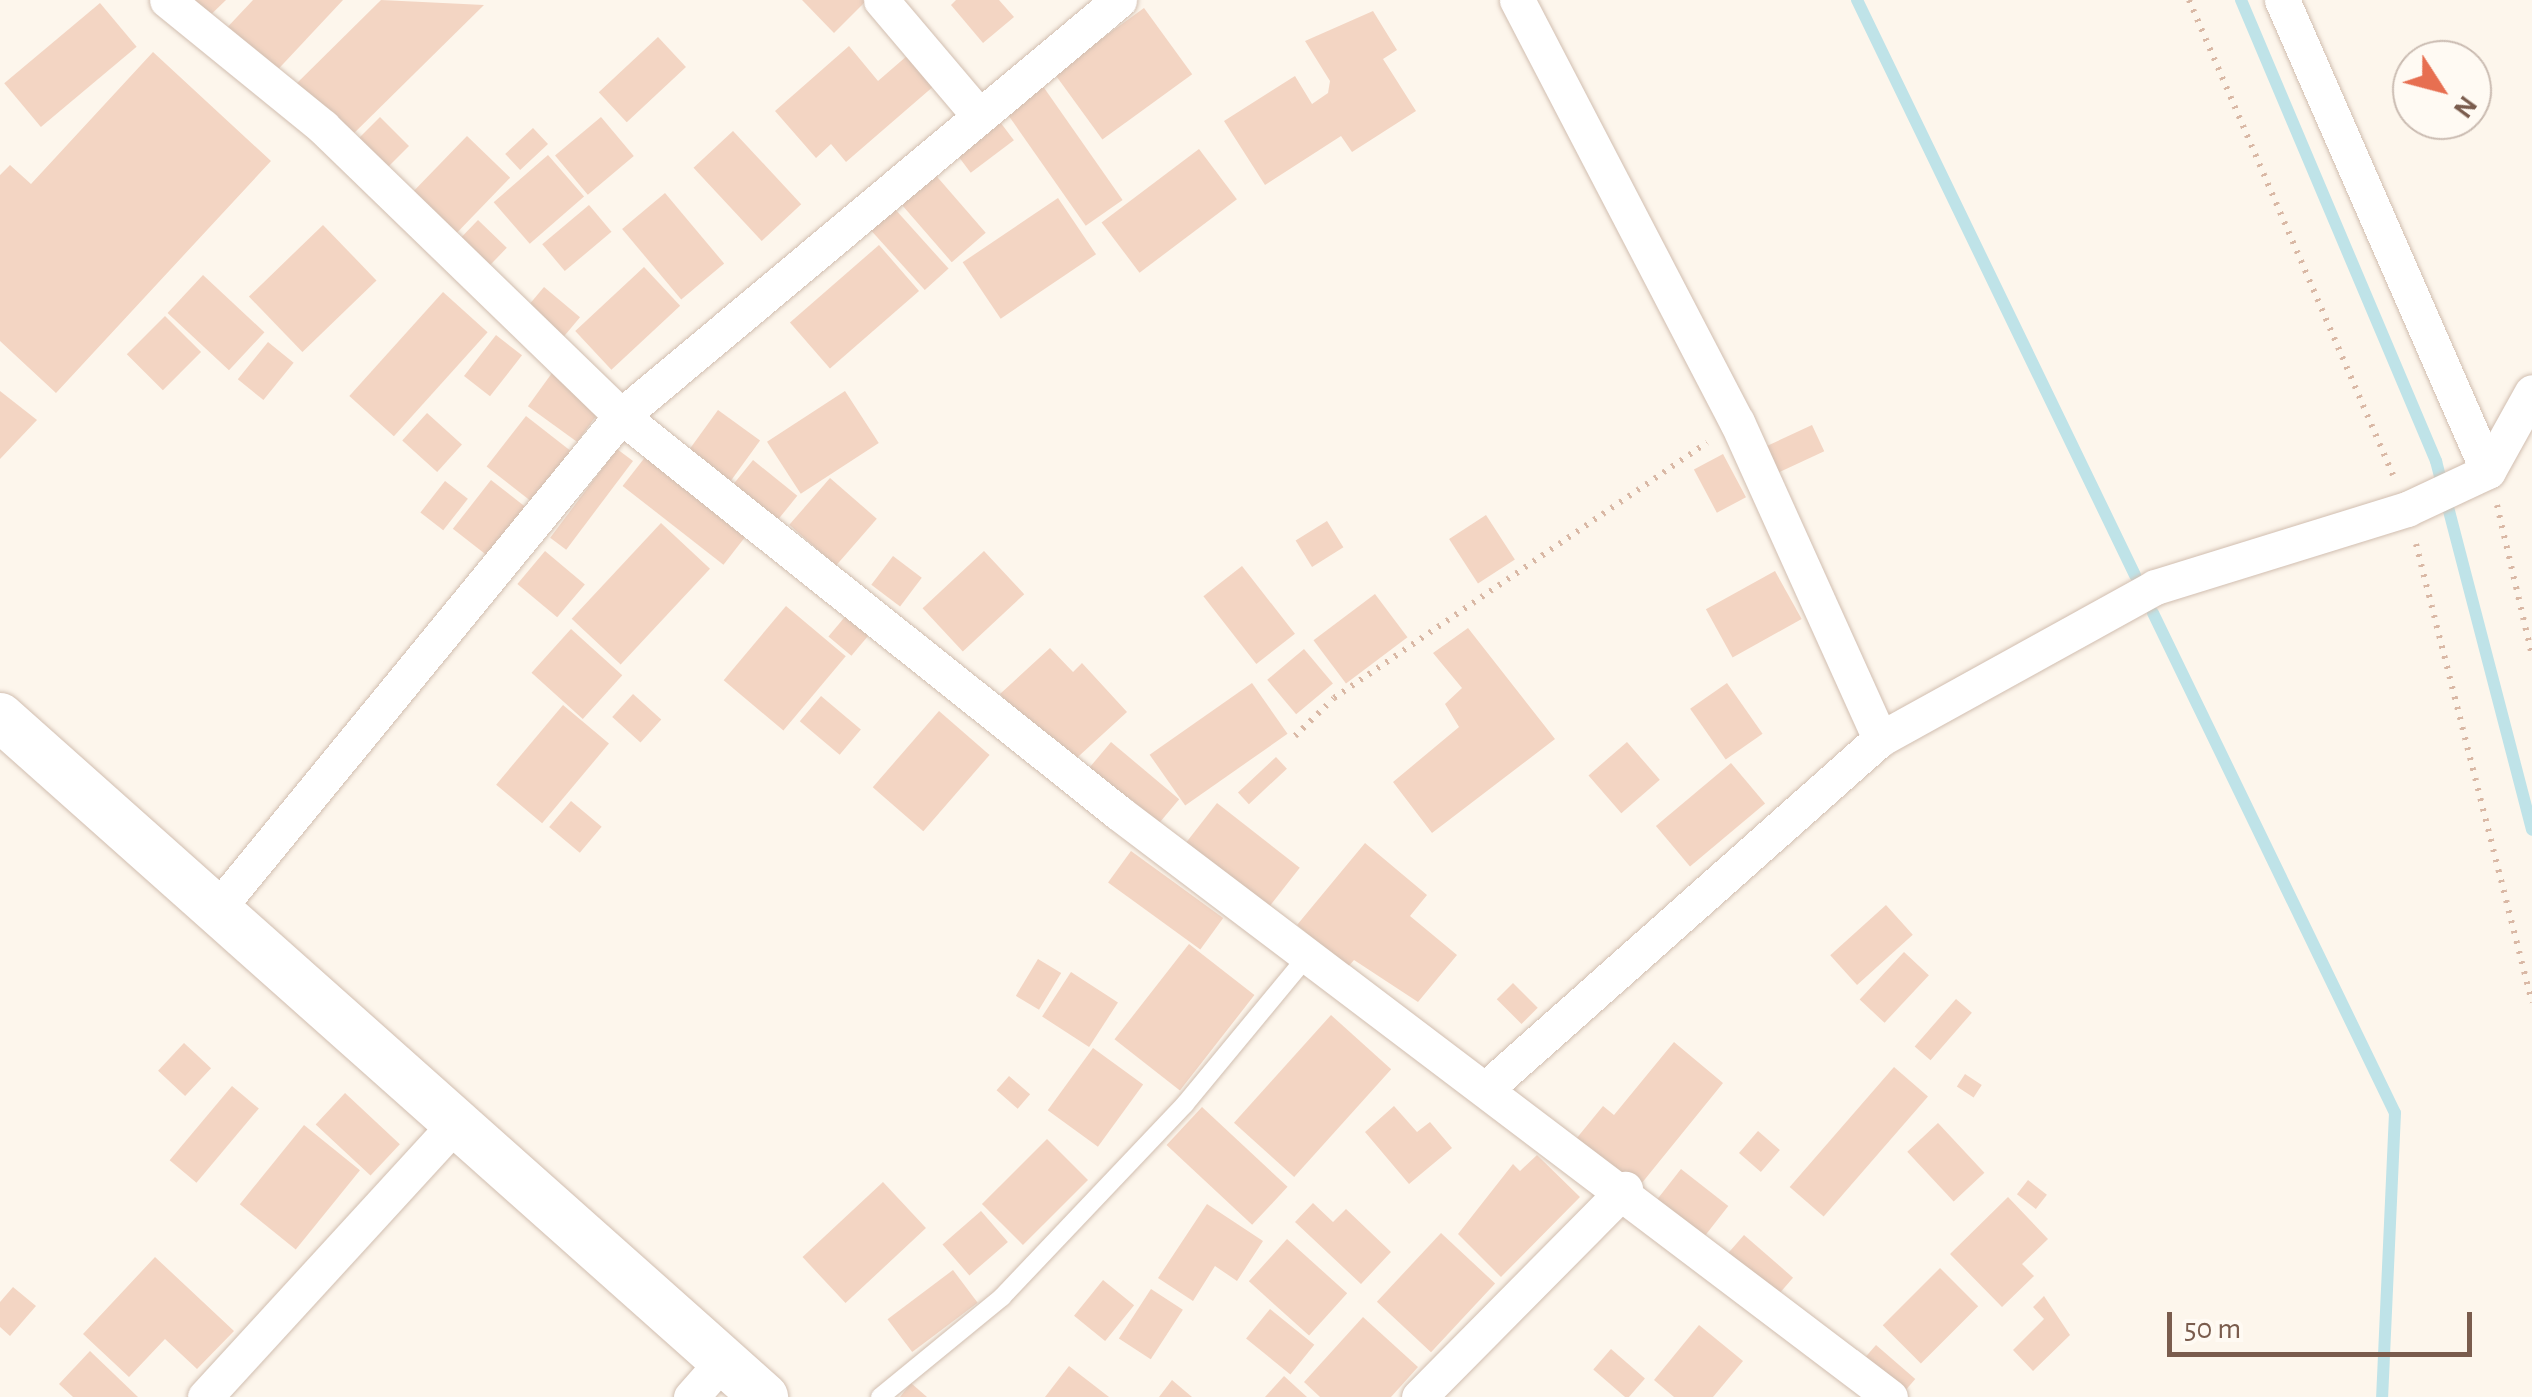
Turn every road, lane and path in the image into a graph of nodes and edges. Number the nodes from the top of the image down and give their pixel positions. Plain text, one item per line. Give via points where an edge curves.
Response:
1 (167, 0) edge
2 (881, 0) edge
3 (1118, 0) edge
4 (1516, 0) edge
5 (2188, 0) edge
6 (2282, 0) edge
7 (976, 112) junction
8 (2532, 392) edge
9 (621, 416) junction
10 (1736, 422) junction
11 (2478, 473) junction
12 (2416, 503) junction
13 (2532, 655) edge
14 (0, 717) edge
15 (1295, 736) dead end
16 (1880, 739) junction
17 (218, 908) junction
18 (1309, 953) junction
19 (2532, 1003) edge
20 (1489, 1086) junction
21 (457, 1122) junction
22 (1625, 1189) junction
23 (723, 1361) junction
24 (205, 1397) edge
25 (691, 1397) edge
26 (764, 1397) edge
27 (880, 1397) edge
28 (1419, 1397) edge
29 (1890, 1397) edge

1 - 9 street via 323,127
2 - 7 street
3 - 7 street
4 - 10 street
5 - 12 path
6 - 11 street
7 - 9 street
8 - 11 street
9 - 17 street
9 - 18 street via 1118,814
10 - 15 path via 1334,698
10 - 16 street
11 - 12 street
11 - 13 path
12 - 16 street via 2154,587
12 - 19 path
14 - 17 street
16 - 20 street
17 - 21 street
18 - 20 street
18 - 27 lane via 1186,1104 1002,1297
20 - 22 street
21 - 23 street
21 - 24 street
22 - 28 street
22 - 29 street
23 - 25 street
23 - 26 street

